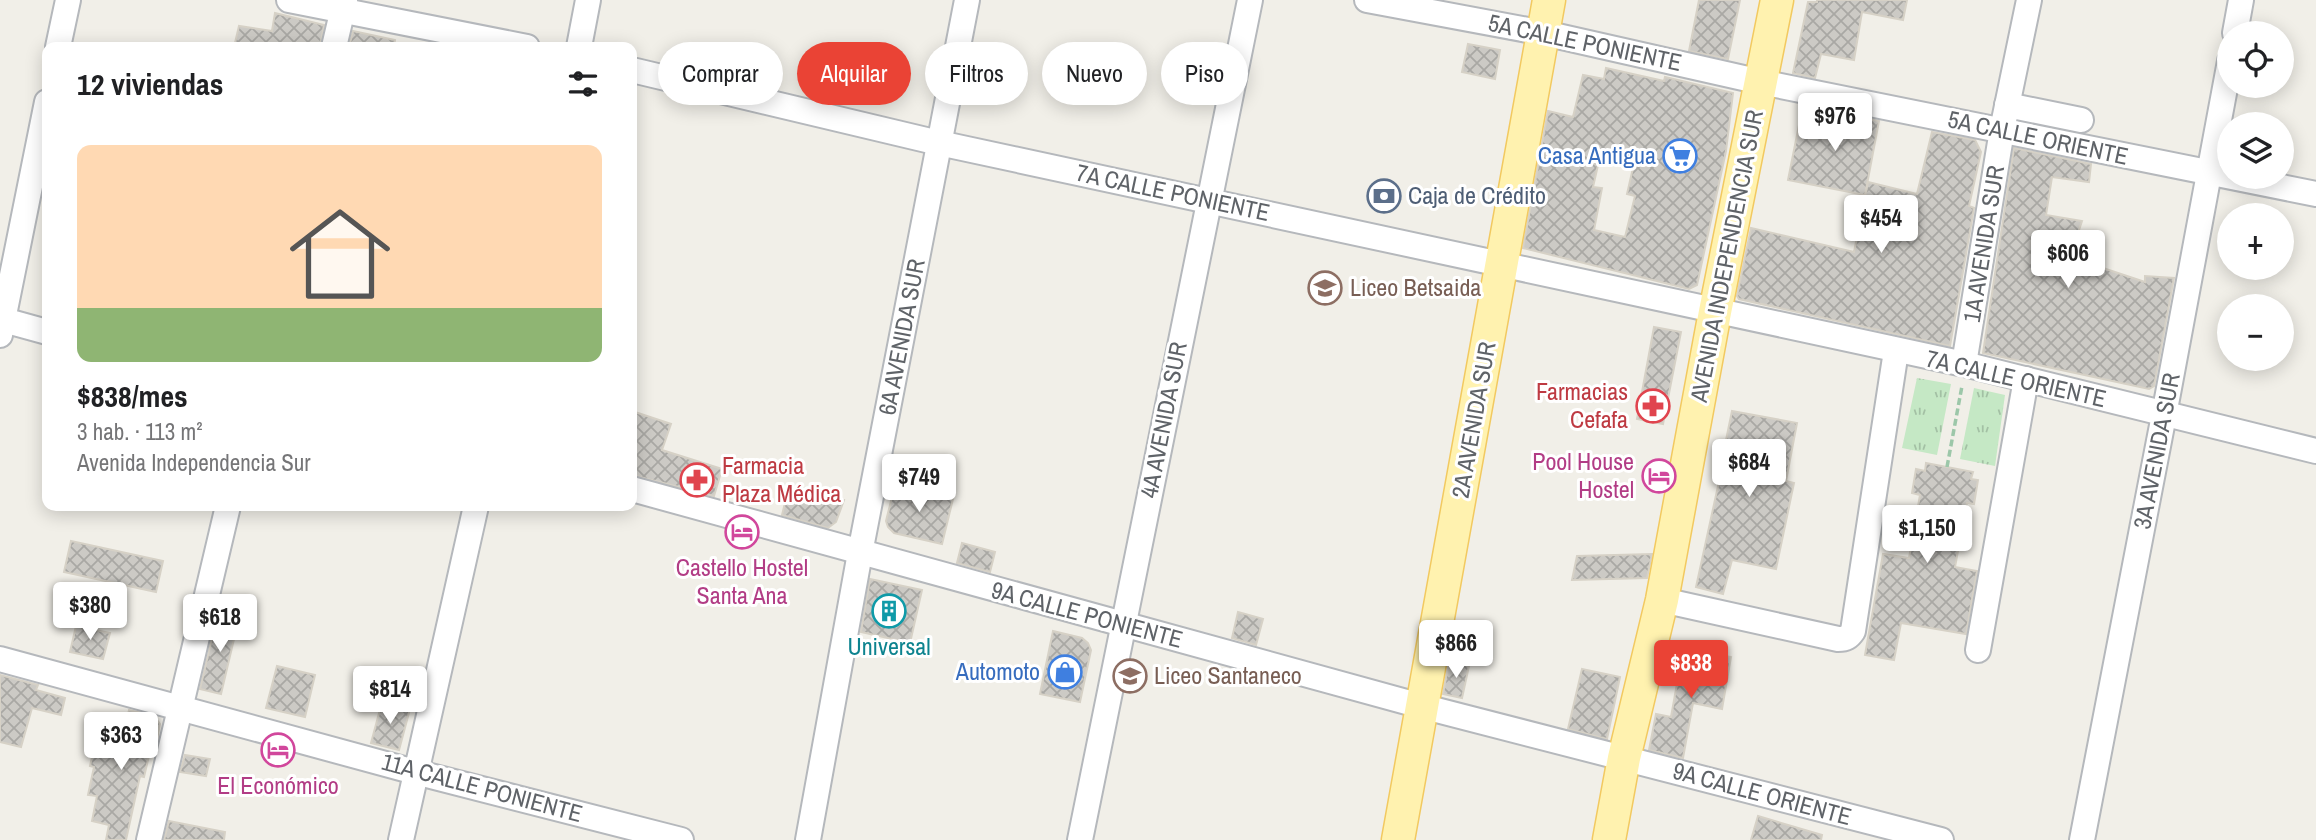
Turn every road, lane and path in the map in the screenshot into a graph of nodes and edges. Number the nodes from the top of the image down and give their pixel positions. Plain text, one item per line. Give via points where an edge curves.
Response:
1 (68, 0) edge
2 (289, 0) edge
3 (588, 0) edge
4 (967, 0) edge
5 (1250, 0) edge
6 (1367, 0) edge
7 (1549, 0) edge
8 (1777, 0) edge
9 (2029, 0) edge
10 (2241, 0) edge
11 (343, 5) edge
12 (2237, 21) edge
13 (1544, 33) junction
14 (59, 42) edge
15 (335, 42) edge
16 (505, 42) edge
17 (580, 42) edge
18 (637, 71) edge
19 (1761, 82) junction
20 (2223, 98) edge
21 (2007, 105) junction
22 (2081, 120) dead end
23 (42, 126) edge
24 (2002, 130) junction
25 (939, 143) junction
26 (2208, 174) junction
27 (2316, 194) edge
28 (1208, 201) junction
29 (1502, 263) junction
30 (1715, 312) junction
31 (1, 325) edge
32 (42, 331) edge
33 (1896, 351) junction
34 (1963, 375) junction
35 (2026, 379) junction
36 (2165, 415) junction
37 (2316, 451) edge
38 (1947, 467) dead end
39 (637, 490) edge
40 (227, 511) edge
41 (475, 511) edge
42 (860, 553) junction
43 (1662, 600) junction
44 (1124, 625) junction
45 (1978, 650) dead end
46 (0, 659) edge
47 (1422, 706) junction
48 (180, 707) junction
49 (1624, 758) junction
50 (415, 772) junction
51 (149, 840) edge
52 (401, 840) edge
53 (681, 840) edge
54 (808, 840) edge
55 (1080, 840) edge
56 (1398, 840) edge
57 (1609, 840) edge
58 (1941, 840) edge
59 (2082, 840) edge

1 - 14 street
2 - 11 street
3 - 17 street
4 - 25 street, 6A AVENIDA SUR
5 - 28 street, 4A AVENIDA SUR
6 - 13 street, 5A CALLE PONIENTE
7 - 13 main road, 2A AVENIDA SUR
8 - 19 main road, AVENIDA INDEPENDENCIA SUR
9 - 21 street, 1A AVENIDA SUR
10 - 12 street
11 - 15 street
11 - 16 street
13 - 19 street, 5A CALLE PONIENTE
13 - 29 main road, 2A AVENIDA SUR
18 - 25 street, 7A CALLE PONIENTE
19 - 24 street, 5A CALLE ORIENTE
19 - 30 main road, AVENIDA INDEPENDENCIA SUR
20 - 26 street, 3A AVENIDA SUR
21 - 22 street
21 - 24 street, 1A AVENIDA SUR
23 - 31 street
24 - 26 street, 5A CALLE ORIENTE
24 - 34 street, 1A AVENIDA SUR
25 - 28 street, 7A CALLE PONIENTE
25 - 42 street, 6A AVENIDA SUR
26 - 27 street, 5A CALLE ORIENTE
26 - 36 street, 3A AVENIDA SUR
28 - 29 street, 7A CALLE PONIENTE
28 - 44 street, 4A AVENIDA SUR
29 - 30 street, 7A CALLE PONIENTE
29 - 47 main road, 2A AVENIDA SUR
30 - 33 street, 7A CALLE ORIENTE
30 - 43 main road, AVENIDA INDEPENDENCIA SUR
31 - 32 street
33 - 34 street, 7A CALLE ORIENTE
33 - 43 street via 1850,635 1838,639
34 - 35 street, 7A CALLE ORIENTE
34 - 38 path
35 - 36 street, 7A CALLE ORIENTE
35 - 45 street
36 - 37 street, 7A CALLE ORIENTE
36 - 59 street, 3A AVENIDA SUR
39 - 42 street, 9A CALLE PONIENTE
40 - 48 street
41 - 50 street
42 - 44 street, 9A CALLE PONIENTE
42 - 54 street, 6A AVENIDA SUR
43 - 49 main road, AVENIDA INDEPENDENCIA SUR
44 - 47 street, 9A CALLE PONIENTE
44 - 55 street, 4A AVENIDA SUR
46 - 48 street, 11A CALLE PONIENTE
47 - 49 street, 9A CALLE PONIENTE
47 - 56 main road, 2A AVENIDA SUR
48 - 50 street, 11A CALLE PONIENTE
48 - 51 street
49 - 57 main road, AVENIDA INDEPENDENCIA SUR
49 - 58 street, 9A CALLE ORIENTE
50 - 52 street
50 - 53 street, 11A CALLE PONIENTE

